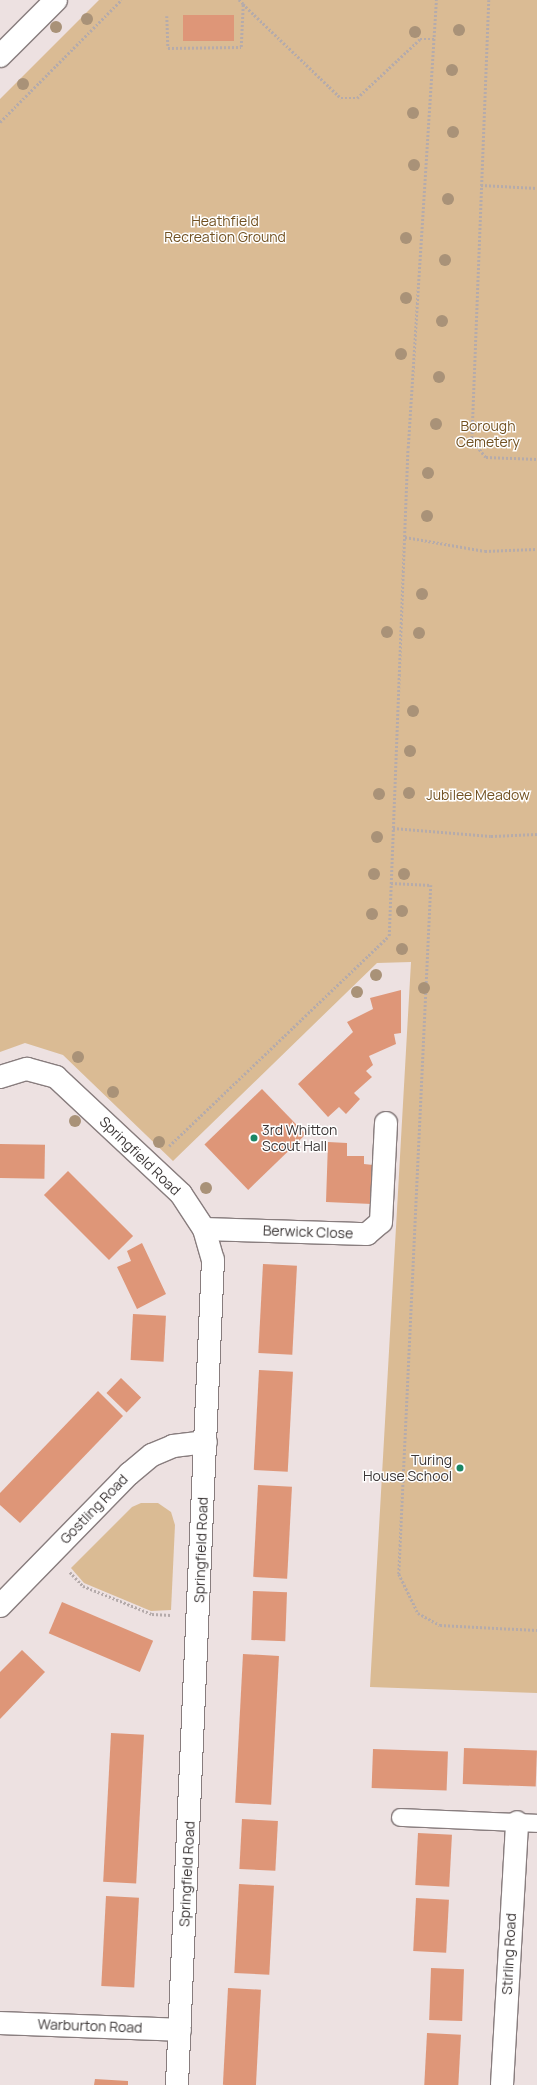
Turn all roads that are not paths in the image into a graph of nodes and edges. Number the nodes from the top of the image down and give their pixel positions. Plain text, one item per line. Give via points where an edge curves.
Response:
1 (56, 0) edge
2 (0, 56) edge
3 (0, 1077) edge
4 (386, 1123) dead end
5 (204, 1230) junction
6 (206, 1442) junction
7 (0, 1606) edge
8 (400, 1817) dead end
9 (527, 1823) edge
10 (0, 2023) edge
11 (180, 2030) junction
12 (177, 2085) edge
13 (502, 2085) edge

1 - 2 street
3 - 5 street, Springfield Road via 27,1069 56,1077 180,1194
4 - 5 street, Berwick Close via 381,1222 367,1234
5 - 6 street, Springfield Road via 213,1260 214,1306
6 - 7 street, Gostling Road via 173,1446 152,1454 128,1474
6 - 11 street, Springfield Road
8 - 9 lane
9 - 13 street, Stirling Road
10 - 11 street, Warburton Road
11 - 12 street, Springfield Road

